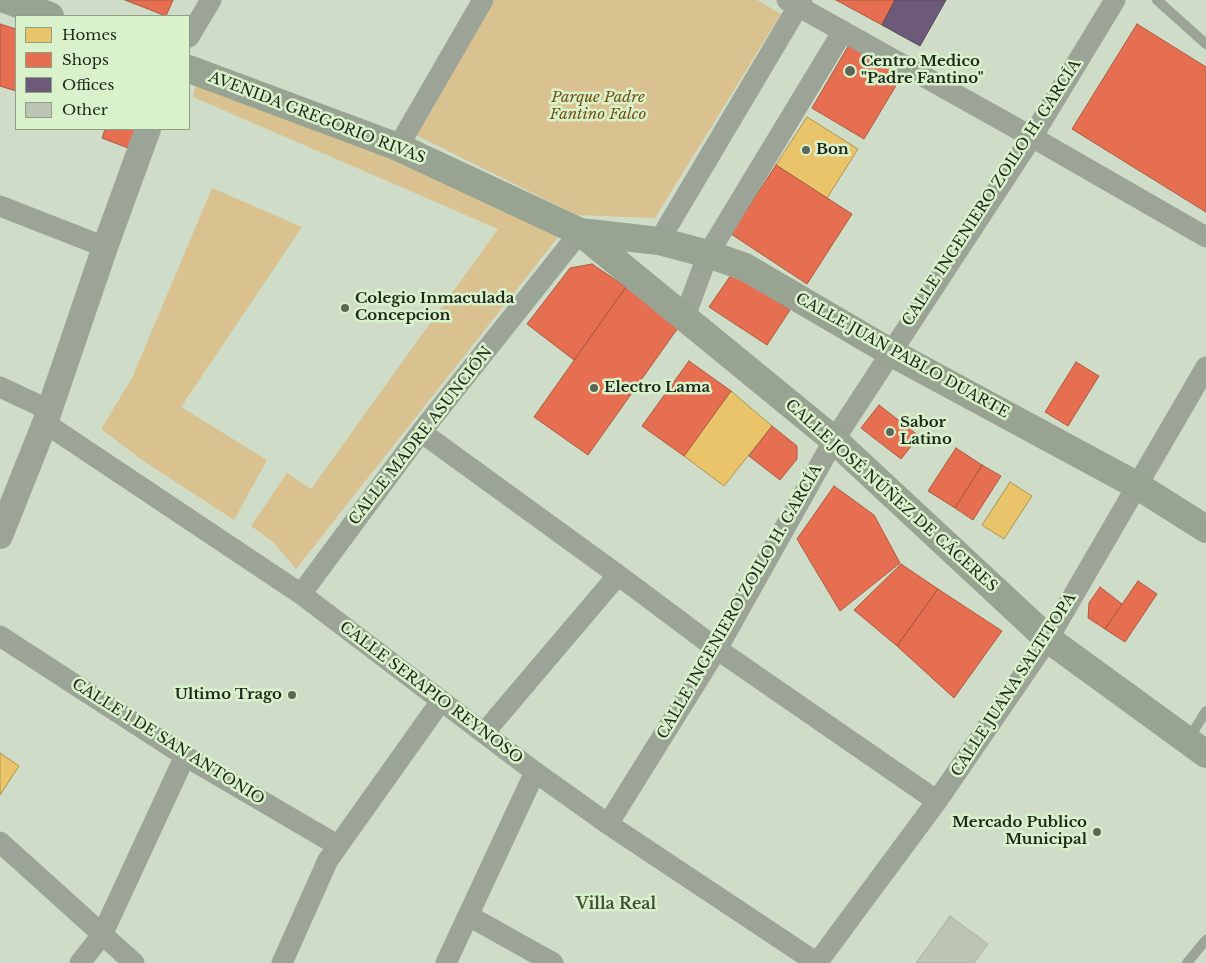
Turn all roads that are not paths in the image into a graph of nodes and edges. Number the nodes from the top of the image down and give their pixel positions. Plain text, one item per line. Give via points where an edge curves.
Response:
1 (7, 0) edge
2 (211, 0) edge
3 (483, 0) edge
4 (1114, 0) edge
5 (1157, 0) edge
6 (795, 2) edge
7 (47, 15) edge
8 (843, 31) junction
9 (190, 34) edge
10 (1206, 44) edge
11 (190, 69) edge
12 (148, 130) edge
13 (1032, 137) junction
14 (398, 146) junction
15 (0, 206) edge
16 (580, 232) junction
17 (1206, 237) edge
18 (658, 241) junction
19 (105, 247) junction
20 (708, 254) junction
21 (685, 316) junction
22 (890, 352) junction
23 (1206, 367) edge
24 (0, 386) edge
25 (47, 417) junction
26 (421, 432) junction
27 (834, 440) junction
28 (1138, 486) junction
29 (1206, 530) edge
30 (0, 536) edge
31 (618, 575) junction
32 (301, 594) junction
33 (0, 636) edge
34 (1048, 639) junction
35 (716, 649) junction
36 (441, 701) junction
37 (1206, 711) edge
38 (484, 733) junction
39 (1197, 747) edge
40 (185, 756) junction
41 (535, 772) junction
42 (937, 801) junction
43 (608, 824) junction
44 (0, 842) edge
45 (337, 845) junction
46 (469, 916) junction
47 (102, 935) junction
48 (1206, 940) edge
49 (80, 963) edge
50 (134, 963) edge
51 (282, 963) edge
52 (446, 963) edge
53 (553, 963) edge
54 (817, 963) edge
55 (1187, 963) edge

1 - 7 main road
2 - 9 street
3 - 14 street
4 - 13 street, CALLE INGENIERO ZOILO H. GARCÍA
5 - 10 lane
6 - 8 street
6 - 18 street
8 - 13 street
8 - 20 street
11 - 14 main road, AVENIDA GREGORIO RIVAS
12 - 19 street
13 - 17 street
13 - 22 street, CALLE INGENIERO ZOILO H. GARCÍA
14 - 16 main road, AVENIDA GREGORIO RIVAS
15 - 19 street
16 - 18 main road, CALLE JUAN PABLO DUARTE
16 - 21 main road, CALLE JOSÉ NÚÑEZ DE CÁCERES
16 - 26 street, CALLE MADRE ASUNCIÓN
18 - 20 main road, CALLE JUAN PABLO DUARTE
19 - 25 street
20 - 21 street
20 - 22 main road, CALLE JUAN PABLO DUARTE via 745,267
21 - 27 main road, CALLE JOSÉ NÚÑEZ DE CÁCERES
22 - 27 street, CALLE INGENIERO ZOILO H. GARCÍA
22 - 28 main road, CALLE JUAN PABLO DUARTE
23 - 28 street, CALLE JUANA SALTITOPA
24 - 25 street, CALLE SERAPIO REYNOSO
25 - 30 street
25 - 32 street, CALLE SERAPIO REYNOSO
26 - 31 street
26 - 32 street, CALLE MADRE ASUNCIÓN
27 - 34 main road, CALLE JOSÉ NÚÑEZ DE CÁCERES
27 - 35 street, CALLE INGENIERO ZOILO H. GARCÍA
28 - 29 main road, CALLE JUAN PABLO DUARTE
28 - 34 street, CALLE JUANA SALTITOPA
31 - 35 street
31 - 38 street
32 - 36 street, CALLE SERAPIO REYNOSO
33 - 40 street, CALLE 1 DE SAN ANTONIO
34 - 39 main road, CALLE JOSÉ NÚÑEZ DE CÁCERES
34 - 42 street, CALLE JUANA SALTITOPA
35 - 42 street
35 - 43 street, CALLE INGENIERO ZOILO H. GARCÍA
36 - 38 street, CALLE SERAPIO REYNOSO
36 - 45 street
37 - 39 lane
38 - 41 street, CALLE SERAPIO REYNOSO
40 - 45 street, CALLE 1 DE SAN ANTONIO
40 - 47 street
41 - 43 street, CALLE SERAPIO REYNOSO
41 - 46 street
42 - 54 street, CALLE JUANA SALTITOPA
43 - 54 street, CALLE SERAPIO REYNOSO
44 - 47 street
45 - 51 street
46 - 52 street
46 - 53 street
47 - 49 street
47 - 50 street
48 - 55 lane

